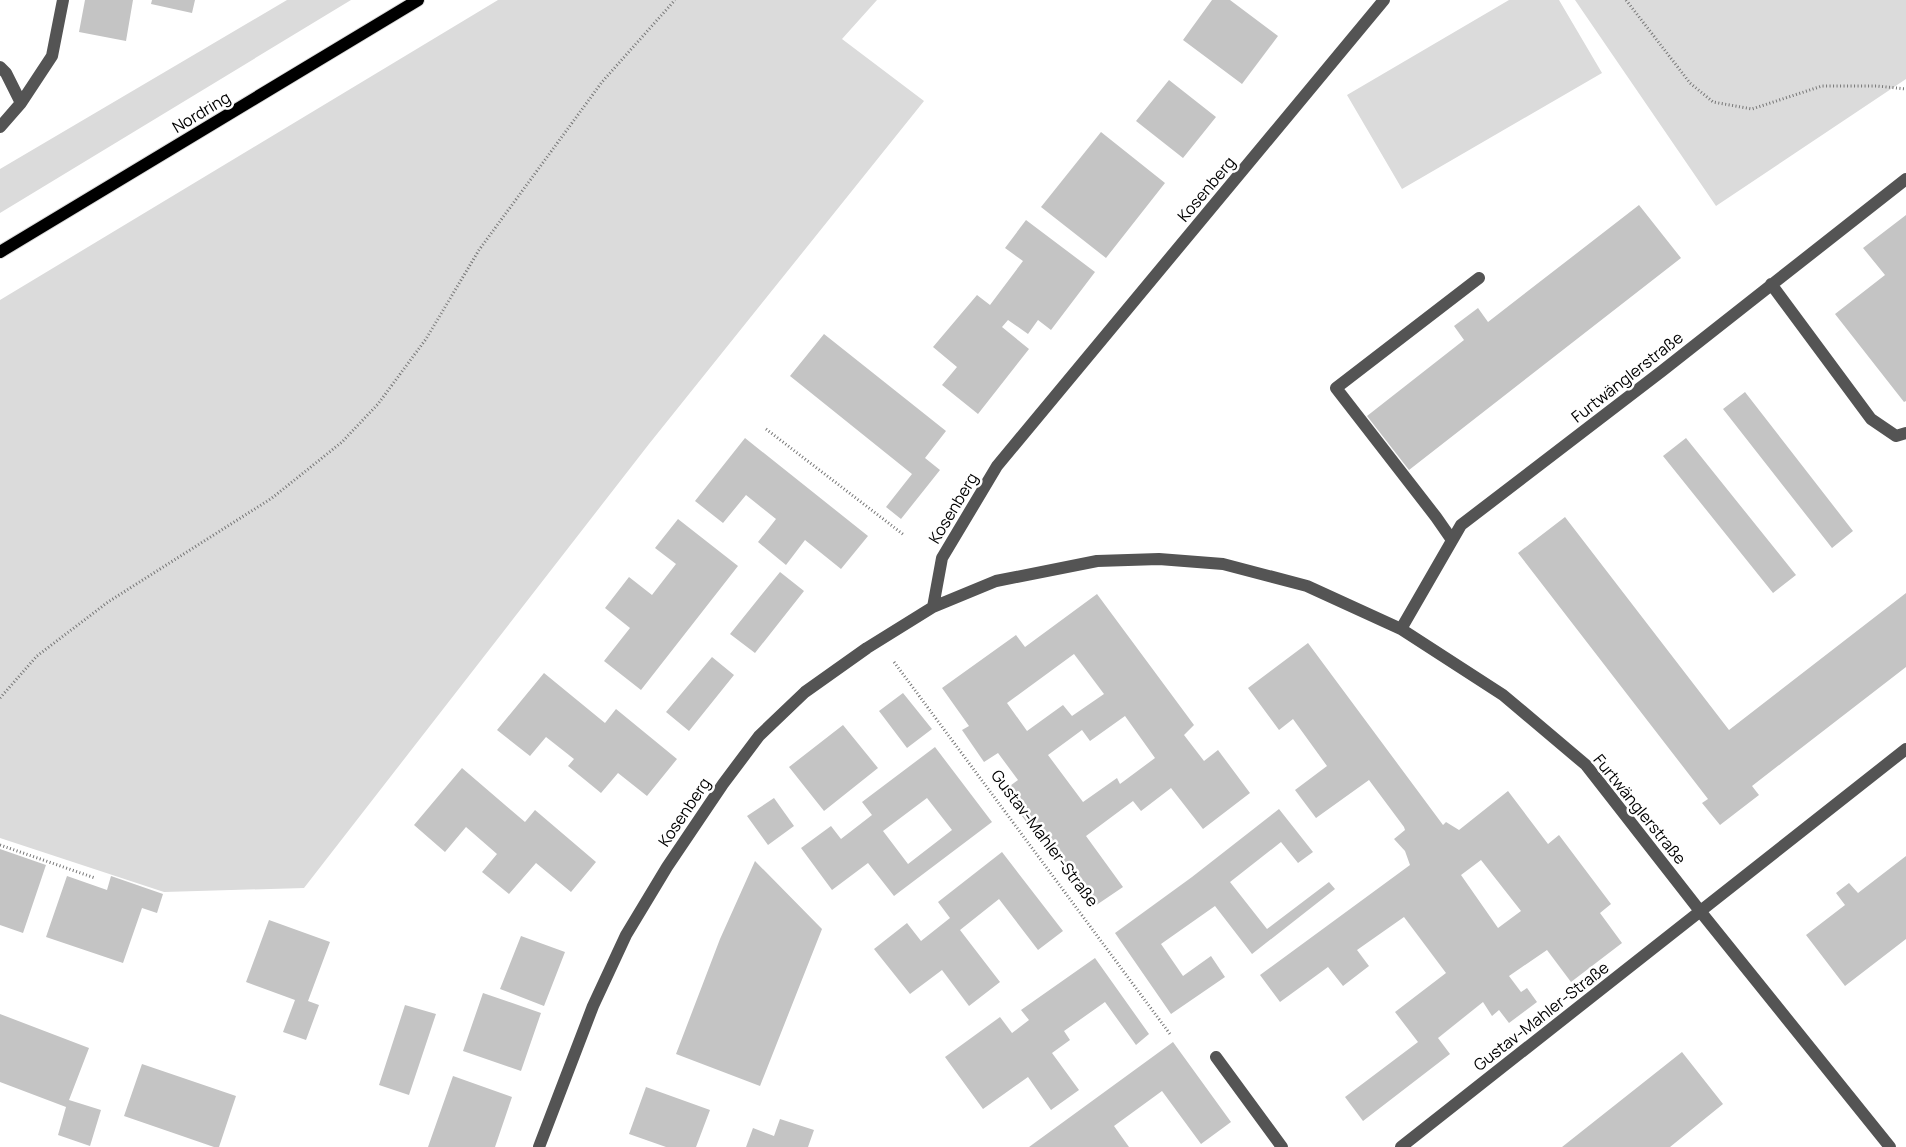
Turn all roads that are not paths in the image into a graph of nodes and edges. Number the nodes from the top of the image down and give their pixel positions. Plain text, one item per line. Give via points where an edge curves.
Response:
1 (63, 0) edge
2 (418, 0) edge
3 (1384, 0) edge
4 (0, 67) edge
5 (21, 102) junction
6 (0, 127) edge
7 (1906, 179) edge
8 (0, 252) edge
9 (1479, 278) dead end
10 (1771, 284) junction
11 (1906, 433) edge
12 (1452, 540) junction
13 (933, 607) junction
14 (1401, 629) junction
15 (1906, 749) edge
16 (1700, 911) junction
17 (1216, 1056) dead end
18 (539, 1147) edge
19 (1282, 1147) edge
20 (1401, 1147) edge
21 (1890, 1147) edge

1 - 5 street via 52,56
2 - 8 main road, Nordring
3 - 13 street, Kosenberg via 997,466 942,558
4 - 5 street
5 - 6 street
7 - 10 street, Furtwänglerstraße
9 - 12 street via 1336,388
10 - 11 street via 1871,420 1896,436
10 - 12 street, Furtwänglerstraße via 1461,525
12 - 14 street, Furtwänglerstraße
13 - 14 street, Furtwänglerstraße via 996,581 1097,561 1159,559 1223,564 1300,584
13 - 18 street, Kosenberg via 866,648 805,692 759,736 722,784 626,935 593,1006
14 - 16 street, Furtwänglerstraße via 1504,695 1586,765
15 - 16 street
16 - 20 street, Gustav-Mahler-Straße
16 - 21 street, Furtwänglerstraße
17 - 19 street

